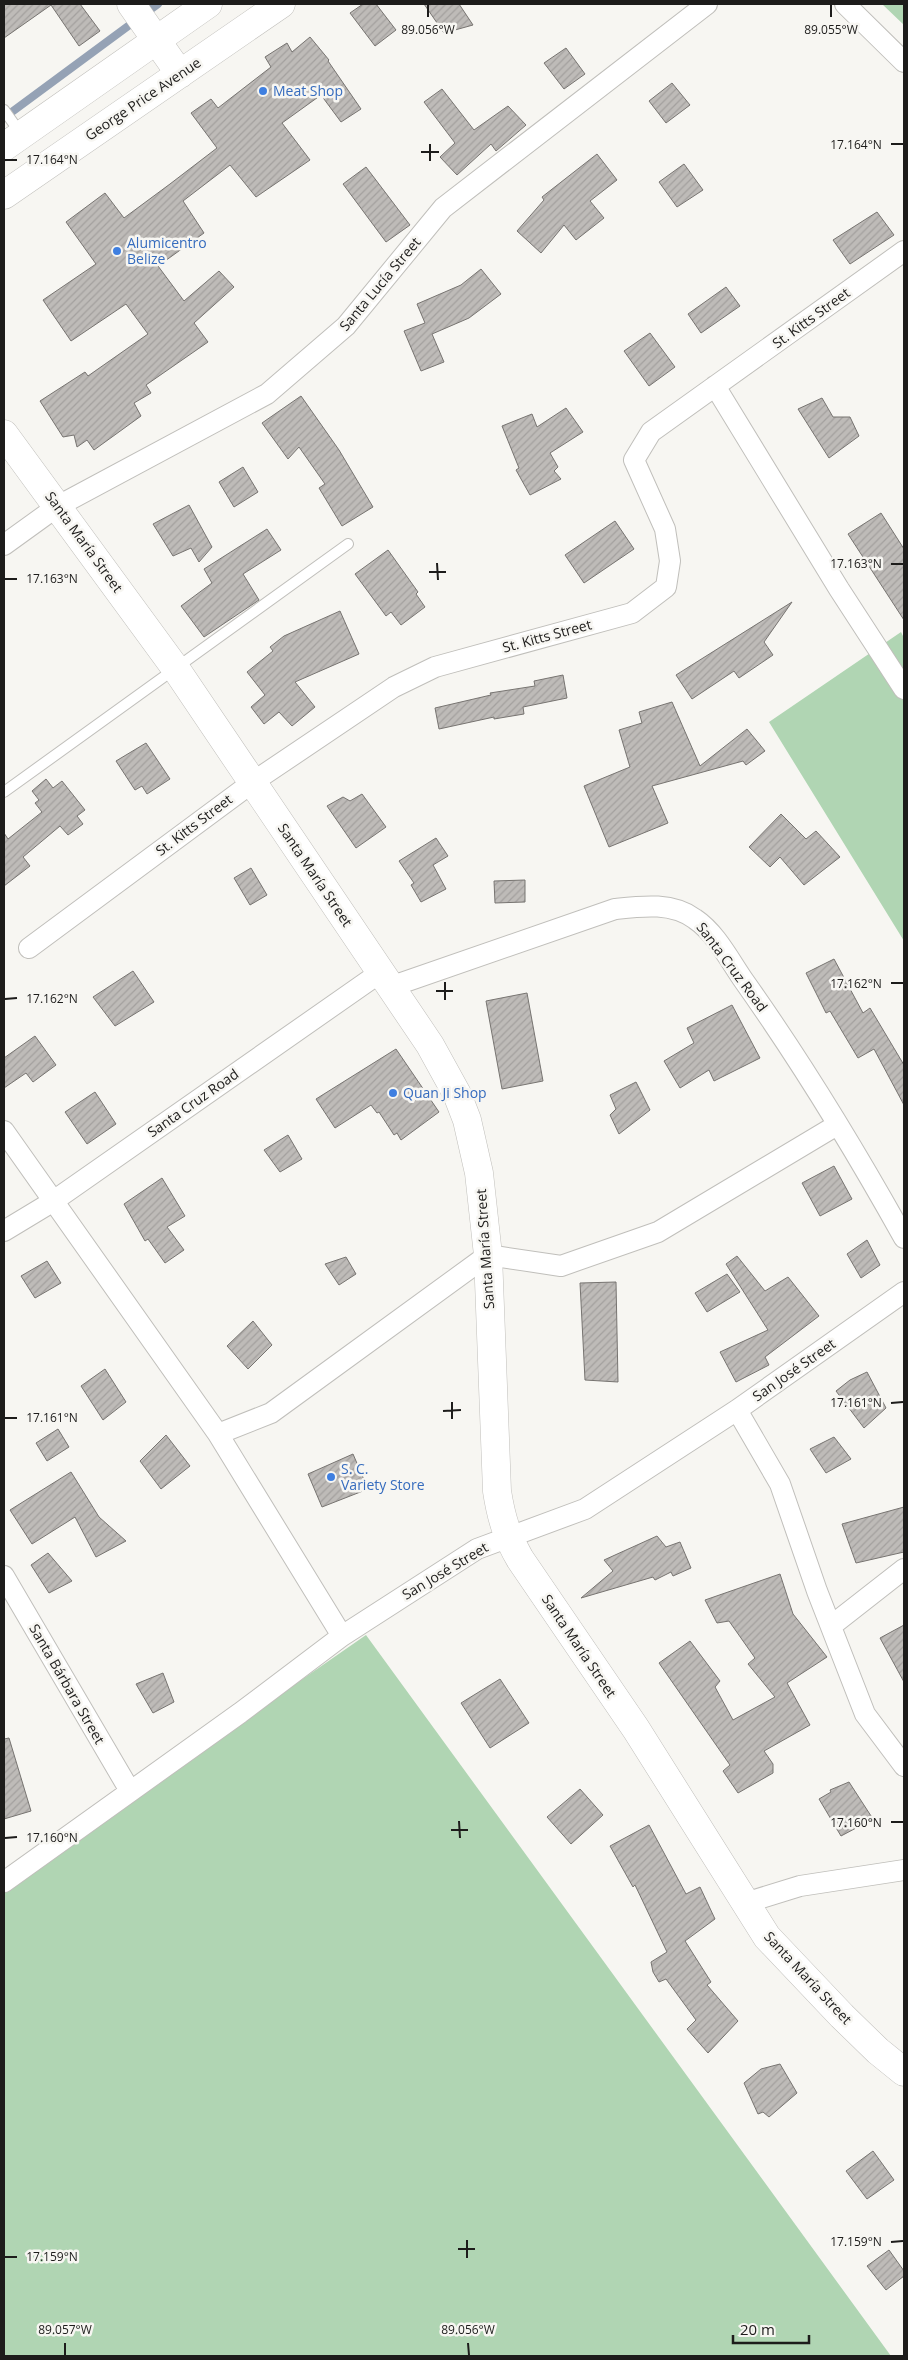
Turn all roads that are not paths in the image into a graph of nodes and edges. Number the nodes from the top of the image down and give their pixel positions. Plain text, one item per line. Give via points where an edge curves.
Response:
1 (131, 4) edge
2 (208, 4) edge
3 (281, 4) edge
4 (707, 4) edge
5 (845, 4) edge
6 (157, 39) junction
7 (904, 62) edge
8 (180, 74) junction
9 (4, 110) edge
10 (13, 141) edge
11 (4, 194) edge
12 (904, 251) edge
13 (715, 386) junction
14 (4, 434) edge
15 (58, 506) junction
16 (348, 544) dead end
17 (4, 545) edge
18 (176, 669) junction
19 (904, 689) edge
20 (253, 782) junction
21 (4, 792) edge
22 (29, 948) dead end
23 (386, 979) junction
24 (837, 1125) junction
25 (4, 1131) edge
26 (52, 1202) junction
27 (4, 1231) edge
28 (904, 1238) edge
29 (488, 1255) junction
30 (904, 1292) edge
31 (737, 1410) junction
32 (218, 1434) junction
33 (508, 1537) junction
34 (904, 1569) edge
35 (4, 1576) edge
36 (831, 1626) junction
37 (342, 1636) junction
38 (904, 1766) edge
39 (130, 1791) junction
40 (904, 1870) edge
41 (4, 1882) edge
42 (745, 1903) junction
43 (904, 2072) edge

1 - 6 street
2 - 6 street
3 - 8 street, George Price Avenue
4 - 15 street, Santa Lucía Street via 443,208 346,326 267,394
5 - 7 street
6 - 8 street
6 - 10 street
8 - 11 street, George Price Avenue
9 - 10 lane
12 - 13 street, St. Kitts Street
13 - 19 street
13 - 20 street, St. Kitts Street via 651,432 634,460 665,529 670,561 666,587 632,613 435,666 394,686
14 - 15 street, Santa María Street
15 - 17 street, Santa Lucía Street
15 - 18 street, Santa María Street
16 - 18 lane
18 - 20 street, Santa María Street
18 - 21 lane
20 - 22 street, St. Kitts Street
20 - 23 street, Santa María Street
23 - 24 street, Santa Cruz Road via 615,909 643,906 672,908 696,919 712,935 771,1019
23 - 26 street, Santa Cruz Road
23 - 29 street, Santa María Street via 446,1069 467,1120 479,1173
24 - 28 street, Santa Cruz Road
24 - 29 street via 658,1232 561,1266
25 - 26 street
26 - 27 street, Santa Cruz Road
26 - 32 street
29 - 32 street via 271,1413
29 - 33 street, Santa María Street via 496,1483
30 - 31 street, San José Street
31 - 33 street, San José Street via 585,1509
31 - 36 street via 780,1484
32 - 37 street
33 - 37 street, San José Street via 477,1549
33 - 42 street, Santa María Street via 636,1729
34 - 36 street
35 - 39 street, Santa Bárbara Street
36 - 38 street via 866,1714
37 - 39 street, San José Street
39 - 41 street, San José Street
40 - 42 street via 816,1882
42 - 43 street, Santa María Street via 780,1952 878,2051

